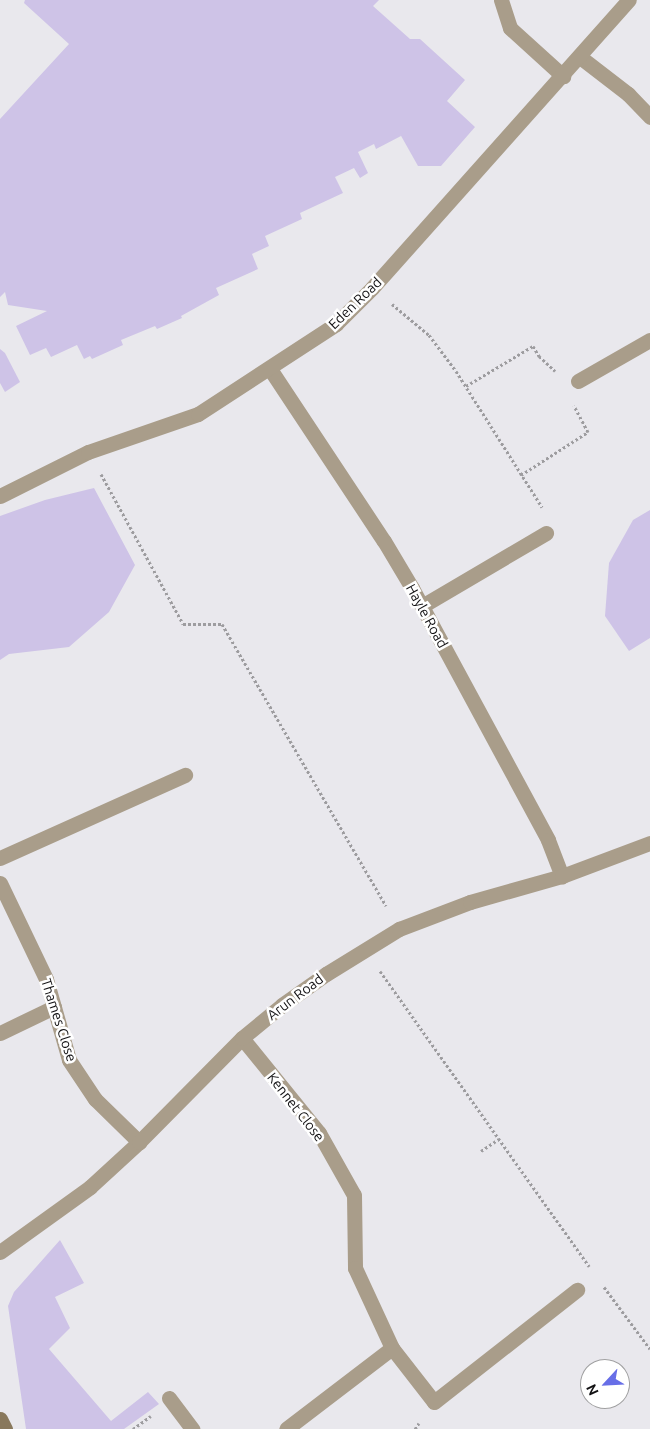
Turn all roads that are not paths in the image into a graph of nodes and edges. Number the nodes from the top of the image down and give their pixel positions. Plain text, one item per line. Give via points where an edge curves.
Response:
1 (501, 0) edge
2 (629, 0) edge
3 (580, 57) junction
4 (563, 76) junction
5 (650, 118) edge
6 (650, 340) edge
7 (270, 369) junction
8 (578, 382) road end
9 (0, 496) edge
10 (546, 532) dead end
11 (422, 606) junction
12 (185, 775) dead end
13 (650, 843) edge
14 (0, 858) edge
15 (562, 876) junction
16 (0, 883) edge
17 (54, 1007) junction
18 (0, 1033) edge
19 (242, 1038) junction
20 (139, 1142) junction
21 (0, 1252) edge
22 (577, 1290) dead end
23 (392, 1348) junction
24 (169, 1398) dead end
25 (0, 1419) edge
26 (4, 1429) edge
27 (192, 1429) edge
28 (286, 1429) edge

1 - 4 street via 510,28
2 - 3 street, Eden Road
3 - 4 street, Eden Road
3 - 5 street via 628,94
4 - 7 street, Eden Road via 372,288 336,324
6 - 8 street
7 - 9 street, Eden Road via 198,414 88,452
7 - 11 street, Hayle Road via 384,541
10 - 11 street
11 - 15 street, Hayle Road via 548,840
12 - 14 street
13 - 15 street, Arun Road
15 - 19 street, Arun Road via 470,902 399,929 326,974
16 - 17 street, Thames Close via 46,979
17 - 18 street
17 - 20 street, Thames Close via 69,1060 95,1099
19 - 20 street, Arun Road
19 - 23 street, Kennet Close via 319,1132 354,1195 355,1268
20 - 21 street, Arun Road via 90,1187
22 - 23 street, Kennet Close via 434,1402
23 - 28 street
24 - 27 street
25 - 26 street

